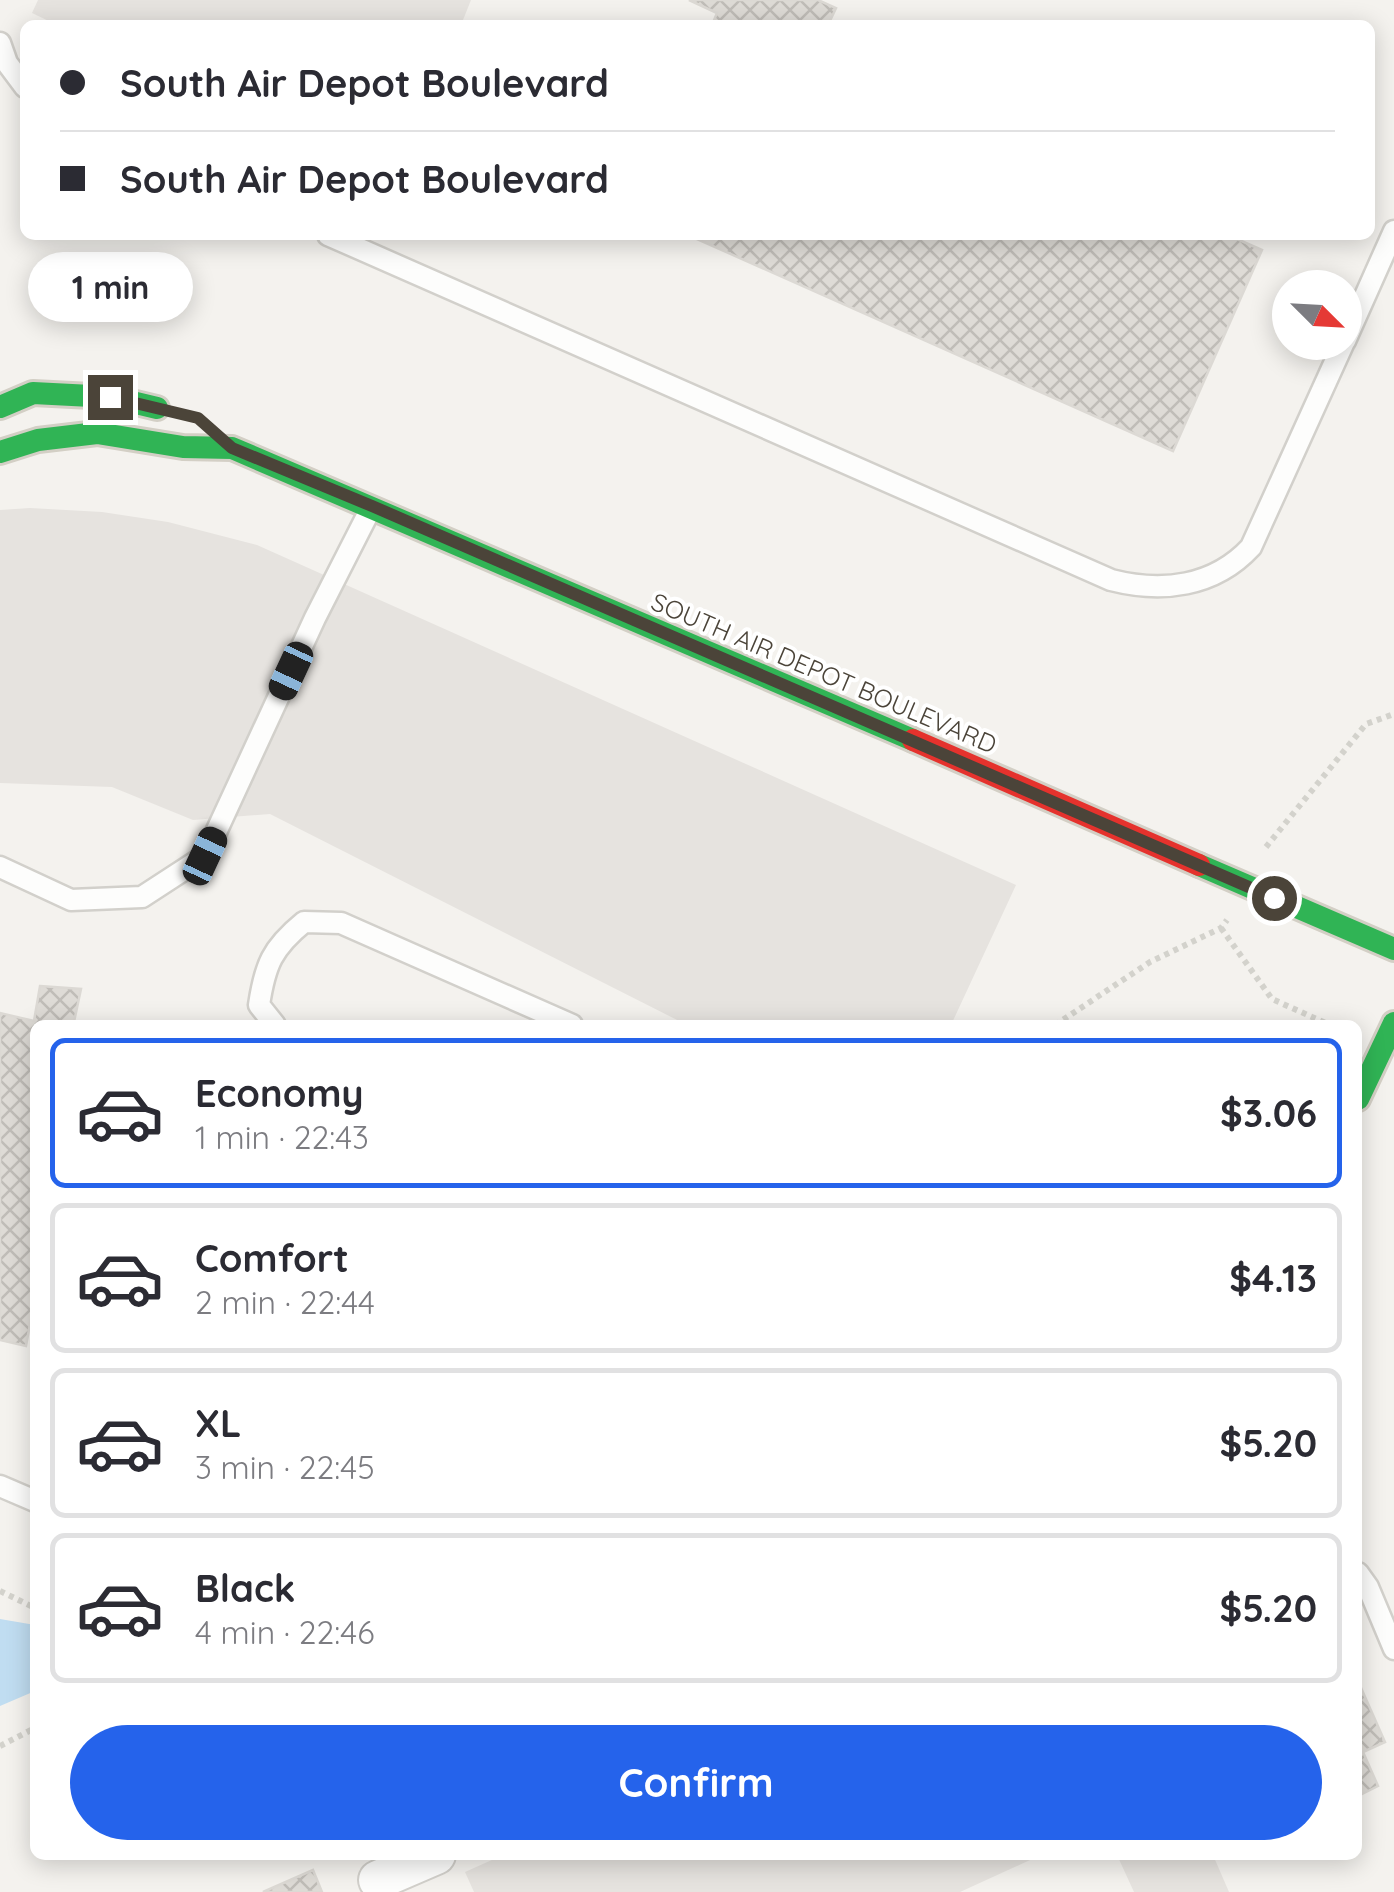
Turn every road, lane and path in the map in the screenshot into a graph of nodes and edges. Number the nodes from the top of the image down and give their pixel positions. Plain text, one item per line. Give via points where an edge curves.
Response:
1 (0, 43) edge
2 (20, 81) edge
3 (1394, 231) edge
4 (339, 240) edge
5 (1362, 303) edge
6 (1337, 360) edge
7 (0, 408) edge
8 (180, 414) dead end
9 (209, 428) dead end
10 (232, 448) junction
11 (0, 452) edge
12 (372, 506) junction
13 (0, 867) edge
14 (1221, 928) dead end
15 (1394, 949) edge
16 (271, 1020) edge
17 (561, 1020) edge
18 (1319, 1020) edge
19 (1394, 1023) edge
20 (1362, 1091) edge
21 (0, 1486) edge
22 (30, 1499) edge
23 (1362, 1578) edge
24 (0, 1591) edge
25 (30, 1606) edge
26 (1394, 1650) edge
27 (30, 1731) edge
28 (0, 1746) edge
29 (424, 1860) edge
30 (378, 1880) dead end

1 - 2 lane
3 - 5 lane
4 - 6 lane via 1137,587 1206,578 1251,547
7 - 8 street via 33,393 110,397
9 - 10 street, SOUTH AIR DEPOT BOULEVARD
10 - 11 street, SOUTH AIR DEPOT BOULEVARD via 97,432
10 - 12 street, SOUTH AIR DEPOT BOULEVARD
12 - 13 lane via 205,856 142,897 71,900
12 - 15 street, SOUTH AIR DEPOT BOULEVARD
14 - 18 path via 1272,999
16 - 17 lane via 259,1004 265,967 304,922 342,924
19 - 20 street
21 - 22 lane
23 - 26 lane
24 - 25 path
27 - 28 path
29 - 30 street

